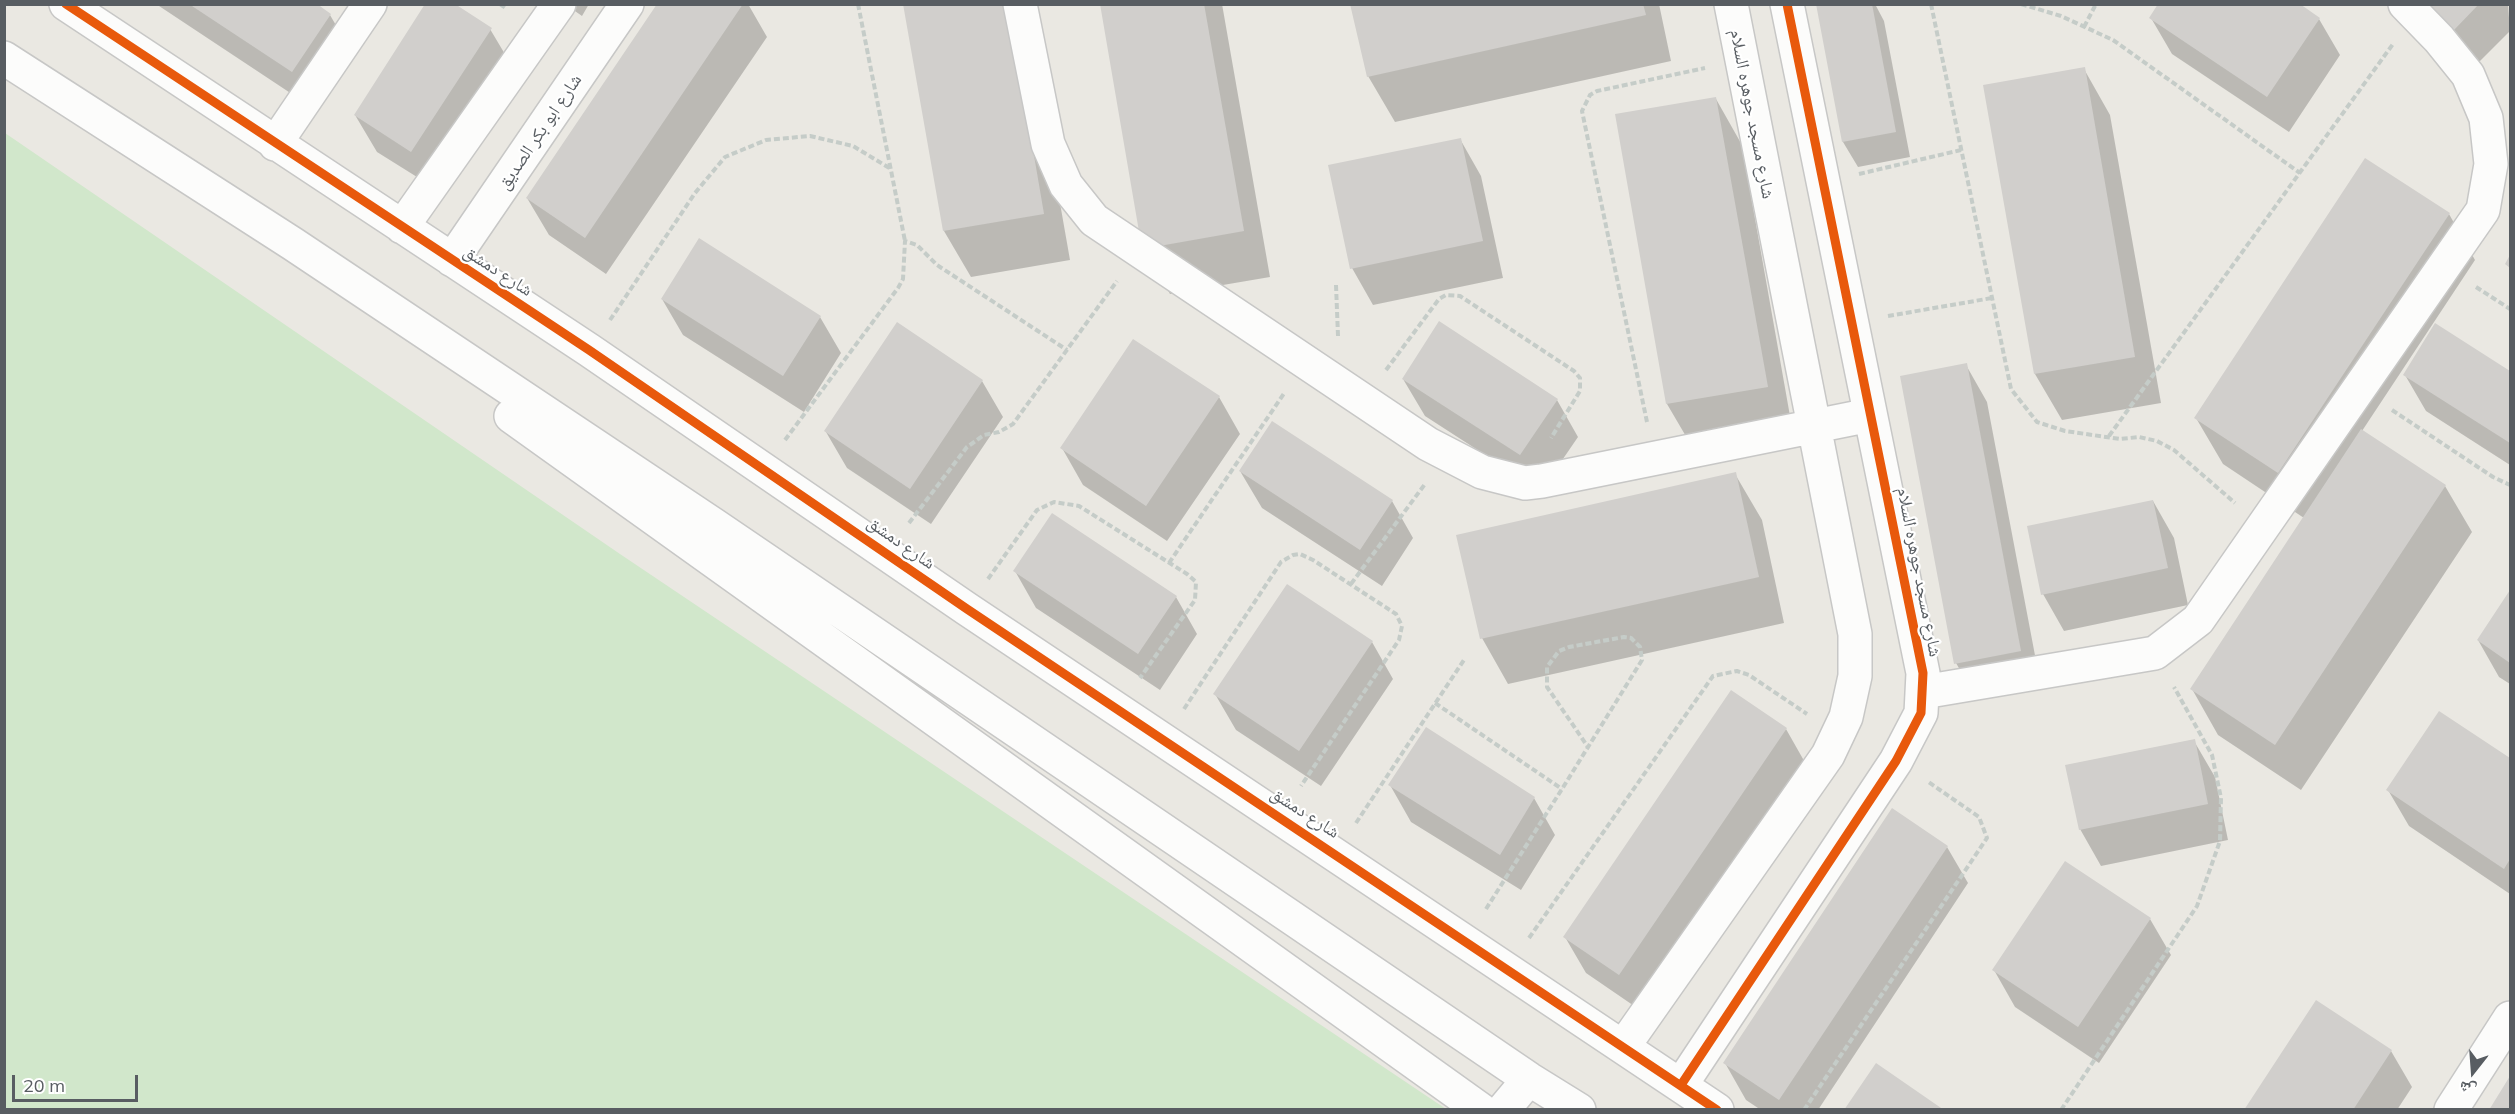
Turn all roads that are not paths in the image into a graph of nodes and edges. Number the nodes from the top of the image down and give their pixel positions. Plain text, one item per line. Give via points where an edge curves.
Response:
1 (66, 4) edge
2 (370, 4) edge
3 (559, 4) edge
4 (627, 4) edge
5 (1020, 4) edge
6 (1731, 4) edge
7 (1787, 4) edge
8 (2410, 10) edge
9 (4, 58) edge
10 (275, 144) junction
11 (402, 227) junction
12 (293, 244) junction
13 (452, 260) junction
14 (1870, 415) junction
15 (1813, 426) junction
16 (1923, 692) junction
17 (2511, 1018) edge
18 (1623, 1047) junction
19 (1529, 1079) junction
20 (1681, 1085) junction
21 (1481, 1110) edge
22 (1503, 1110) edge
23 (1579, 1110) edge
24 (1717, 1110) edge
25 (2451, 1110) edge

1 - 10 street, شارع دمشق
2 - 10 street
3 - 11 street
4 - 13 street, شارع ابو بكر الصديق
5 - 15 street via 1048,144 1065,185 1094,220 1428,444 1482,472 1525,483
6 - 15 street, شارع مسجد جوهره السلام
7 - 14 street, شارع مسجد جوهره السلام
8 - 16 street via 2468,75 2486,118 2491,164 2482,210 2198,620 2155,653
9 - 12 street
10 - 11 street, شارع دمشق
11 - 13 street, شارع دمشق
12 - 19 street
12 - 21 street via 355,305
13 - 18 street, شارع دمشق
14 - 15 street
14 - 16 street, شارع مسجد جوهره السلام via 1923,673
15 - 18 street, شارع مسجد جوهره السلام via 1855,634 1855,676 1846,717 1828,755
16 - 20 street, شارع مسجد جوهره السلام via 1921,713 1896,761
17 - 25 street
18 - 20 street, شارع دمشق
19 - 22 street
19 - 23 street
20 - 24 street, شارع دمشق

